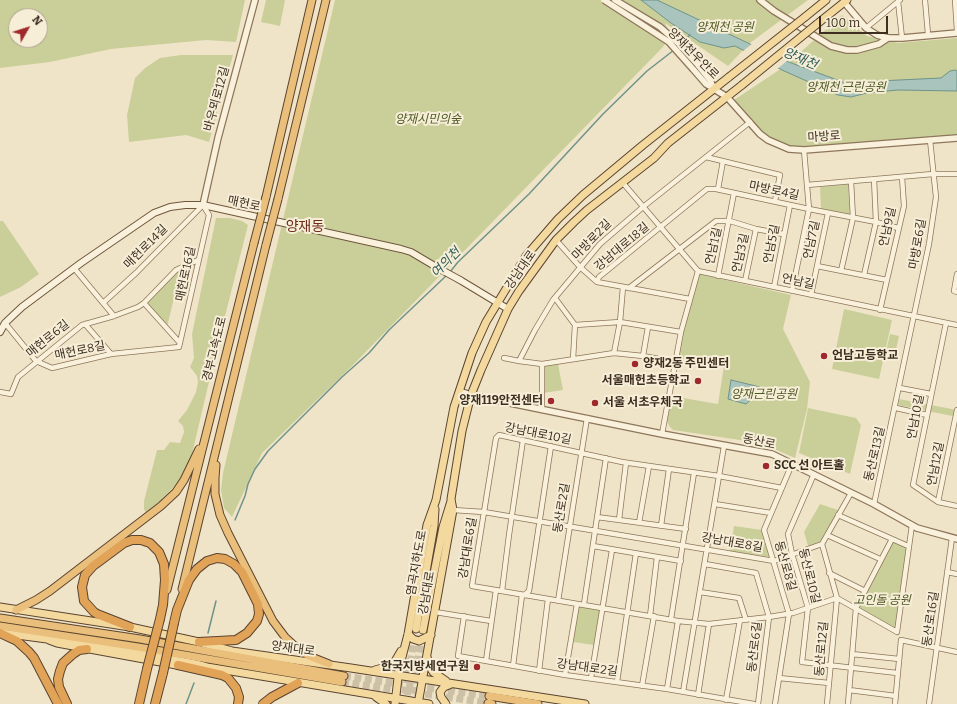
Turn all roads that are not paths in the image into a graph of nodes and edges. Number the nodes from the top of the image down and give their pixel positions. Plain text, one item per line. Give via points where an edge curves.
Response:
1 (255, 0) edge
2 (312, 0) edge
3 (326, 0) edge
4 (604, 0) edge
5 (615, 0) edge
6 (760, 0) edge
7 (826, 0) edge
8 (925, 0) edge
9 (955, 0) edge
10 (845, 1) edge
11 (899, 1) edge
12 (866, 28) junction
13 (957, 32) edge
14 (928, 34) junction
15 (877, 35) junction
16 (888, 38) junction
17 (902, 38) junction
18 (872, 46) junction
19 (695, 67) junction
20 (714, 89) junction
21 (727, 97) junction
22 (750, 122) junction
23 (957, 138) edge
24 (930, 140) junction
25 (804, 150) junction
26 (706, 157) junction
27 (723, 161) junction
28 (933, 174) junction
29 (957, 174) edge
30 (902, 177) junction
31 (874, 180) junction
32 (851, 182) junction
33 (623, 183) junction
34 (807, 185) junction
35 (718, 189) junction
36 (734, 194) junction
37 (775, 201) junction
38 (203, 205) junction
39 (790, 205) junction
40 (643, 207) junction
41 (809, 209) junction
42 (828, 213) junction
43 (853, 218) junction
44 (730, 221) junction
45 (876, 222) junction
46 (660, 227) junction
47 (756, 228) junction
48 (898, 228) junction
49 (783, 234) junction
50 (556, 240) junction
51 (679, 250) junction
52 (198, 260) junction
53 (580, 266) junction
54 (817, 266) junction
55 (74, 268) junction
56 (698, 271) junction
57 (841, 271) junction
58 (957, 274) edge
59 (718, 276) junction
60 (864, 276) junction
61 (887, 280) junction
62 (745, 281) junction
63 (597, 282) junction
64 (623, 287) junction
65 (629, 288) junction
66 (774, 288) junction
67 (792, 291) junction
68 (957, 292) edge
69 (811, 295) junction
70 (555, 298) junction
71 (690, 299) junction
72 (103, 303) junction
73 (144, 303) junction
74 (497, 303) junction
75 (508, 309) junction
76 (880, 310) junction
77 (114, 316) junction
78 (914, 317) junction
79 (620, 322) junction
80 (5, 323) junction
81 (946, 323) junction
82 (85, 324) junction
83 (575, 325) junction
84 (957, 325) edge
85 (648, 327) junction
86 (0, 332) edge
87 (680, 332) junction
88 (180, 345) junction
89 (614, 353) junction
90 (111, 354) junction
91 (643, 356) junction
92 (504, 358) dead end
93 (573, 358) junction
94 (519, 361) junction
95 (36, 362) junction
96 (675, 362) junction
97 (542, 364) junction
98 (900, 388) junction
99 (459, 391) junction
100 (0, 392) edge
101 (931, 394) junction
102 (472, 395) junction
103 (896, 408) junction
104 (542, 410) junction
105 (957, 413) edge
106 (927, 415) junction
107 (587, 418) junction
108 (955, 429) edge
109 (206, 434) junction
110 (220, 434) junction
111 (662, 434) junction
112 (523, 440) junction
113 (551, 446) junction
114 (724, 446) junction
115 (581, 452) junction
116 (606, 458) junction
117 (626, 463) junction
118 (792, 464) junction
119 (648, 466) junction
120 (669, 469) junction
121 (694, 473) junction
122 (814, 474) junction
123 (719, 476) junction
124 (782, 488) junction
125 (851, 493) junction
126 (436, 500) junction
127 (451, 500) junction
128 (938, 502) junction
129 (715, 504) junction
130 (874, 504) junction
131 (957, 506) edge
132 (453, 510) junction
133 (484, 512) junction
134 (771, 514) junction
135 (512, 516) junction
136 (838, 516) junction
137 (597, 517) junction
138 (620, 520) junction
139 (539, 521) junction
140 (639, 523) junction
141 (912, 525) junction
142 (569, 526) junction
143 (661, 526) junction
144 (686, 529) junction
145 (595, 531) junction
146 (828, 534) junction
147 (955, 538) edge
148 (892, 539) junction
149 (822, 544) junction
150 (683, 545) junction
151 (593, 546) junction
152 (908, 546) junction
153 (707, 549) junction
154 (612, 550) junction
155 (636, 553) junction
156 (792, 554) junction
157 (657, 557) junction
158 (880, 559) junction
159 (681, 560) junction
160 (774, 561) junction
161 (705, 564) junction
162 (947, 572) junction
163 (829, 573) junction
164 (957, 574) edge
165 (496, 590) junction
166 (502, 591) junction
167 (700, 592) junction
168 (865, 592) junction
169 (523, 595) junction
170 (836, 598) junction
171 (548, 599) junction
172 (558, 601) junction
173 (577, 604) junction
174 (584, 604) junction
175 (163, 605) junction
176 (0, 607) edge
177 (602, 608) junction
178 (808, 608) junction
179 (856, 608) junction
180 (16, 610) junction
181 (177, 610) junction
182 (435, 612) junction
183 (627, 612) junction
184 (789, 614) junction
185 (464, 616) junction
186 (652, 616) junction
187 (769, 617) junction
188 (0, 618) edge
189 (671, 619) junction
190 (743, 620) junction
191 (491, 621) junction
192 (678, 621) junction
193 (695, 623) junction
194 (709, 624) junction
195 (0, 626) edge
196 (130, 627) junction
197 (897, 632) junction
198 (0, 633) edge
199 (408, 634) junction
200 (431, 635) junction
201 (47, 639) junction
202 (901, 640) junction
203 (199, 642) junction
204 (937, 648) junction
205 (87, 649) junction
206 (957, 652) edge
207 (852, 654) junction
208 (426, 656) junction
209 (899, 659) junction
210 (486, 661) junction
211 (329, 664) junction
212 (178, 665) junction
213 (831, 665) junction
214 (513, 666) junction
215 (207, 667) junction
216 (851, 668) junction
217 (361, 669) junction
218 (539, 670) junction
219 (897, 673) junction
220 (398, 675) junction
221 (565, 675) junction
222 (591, 678) junction
223 (779, 678) junction
224 (422, 679) junction
225 (617, 682) junction
226 (298, 683) junction
227 (829, 683) junction
228 (451, 684) junction
229 (160, 685) junction
230 (642, 686) junction
231 (667, 689) junction
232 (849, 690) junction
233 (684, 692) junction
234 (698, 694) junction
235 (373, 695) junction
236 (896, 696) junction
237 (726, 700) junction
238 (395, 701) edge
239 (490, 701) tunnel mouth
240 (418, 703) edge
241 (58, 704) edge
242 (67, 704) edge
243 (139, 704) edge
244 (155, 704) edge
245 (159, 704) edge
246 (238, 704) edge
247 (263, 704) edge
248 (386, 704) edge
249 (429, 704) edge
250 (446, 704) edge
251 (538, 704) edge
252 (585, 704) edge
253 (754, 704) edge
254 (758, 704) edge
255 (775, 704) edge
256 (827, 704) edge
257 (848, 704) edge
258 (895, 704) edge
259 (929, 704) edge

1 - 38 street, 바우뫼로12길
2 - 109 highway, 경부고속도로, bridge via 266,197
3 - 110 highway, 경부고속도로, bridge
4 - 19 street, 양재천우안로, bridge via 669,42
5 - 19 street, 양재천우안로, bridge via 660,28 678,43
6 - 18 street via 831,46 857,50
7 - 20 main road, 강남대로, bridge
8 - 14 street
9 - 13 street
10 - 12 street
10 - 21 main road, 강남대로, bridge
11 - 12 street
11 - 17 street
12 - 15 street
13 - 14 street
14 - 17 street
15 - 16 street
15 - 18 street via 877,42
16 - 17 street
16 - 18 street
19 - 20 street, 양재천우안로 via 706,84
20 - 21 street, 마방로
20 - 74 main road, 강남대로 via 643,145 558,219 526,256
21 - 22 street, 마방로
21 - 33 main road, 강남대로 via 668,143
22 - 25 street, 마방로 via 768,140 789,149
22 - 26 street, 마방로2길
23 - 24 street, 마방로
24 - 25 street, 마방로
24 - 28 street, 마방로6길
25 - 34 street, 마방로4길
26 - 27 street
26 - 40 street, 마방로2길
27 - 35 street
27 - 37 street via 780,175
28 - 29 street
28 - 30 street
28 - 78 street, 마방로6길 via 936,197
30 - 31 street
30 - 48 street, 언남9길 via 904,206
31 - 32 street
31 - 45 street
32 - 34 street
32 - 43 street
33 - 40 street, 강남대로18길
33 - 50 main road, 강남대로 via 587,210
34 - 41 street, 마방로4길
35 - 36 street
35 - 46 street, 강남대로18길 via 707,189
36 - 37 street, 마방로4길
36 - 44 street, 언남1길
37 - 39 street, 마방로4길
38 - 52 street, 매헌로16길 via 209,215
38 - 55 main road, 매헌로 via 170,207 154,213
38 - 72 street, 매헌로14길
38 - 74 main road, 매헌로, bridge via 411,252
39 - 41 street, 마방로4길
39 - 49 street, 언남5길
40 - 46 street, 강남대로18길
40 - 53 street, 마방로2길 via 609,234
41 - 42 street, 마방로4길
41 - 67 street, 마방로4길
42 - 43 street, 마방로4길
42 - 54 street, 언남7길
43 - 45 street, 마방로4길
43 - 57 street
44 - 47 street, 언남1길
44 - 51 street via 716,220
44 - 59 street, 언남1길
45 - 48 street, 마방로4길
45 - 60 street
46 - 51 street, 강남대로18길
46 - 63 street, 강남대로18길 via 599,277
47 - 49 street, 언남1길
47 - 62 street, 언남3길
48 - 61 street, 언남9길
49 - 66 street, 언남5길
50 - 53 street
50 - 75 main road, 강남대로
51 - 56 street, 강남대로18길
51 - 65 street
52 - 73 street, 매헌로6길 via 176,270
52 - 88 street, 매헌로16길
53 - 63 street
53 - 70 street, 마방로2길
54 - 57 street
54 - 69 street, 언남7길
55 - 72 street
55 - 80 main road, 매헌로
56 - 59 street, 언남길
56 - 71 street
57 - 60 street
58 - 68 street via 954,291
59 - 62 street, 언남길
60 - 61 street
61 - 76 street, 언남9길
62 - 66 street, 언남길
63 - 64 street
64 - 65 street
64 - 79 street
65 - 71 street
66 - 67 street, 언남길
67 - 69 street, 언남길
69 - 76 street, 언남길
70 - 83 street
70 - 94 street, 마방로2길
71 - 87 street
72 - 77 street
73 - 77 street, 매헌로6길
73 - 88 street
74 - 75 main road, 매헌로
74 - 99 main road, 강남대로 via 478,338
75 - 102 main road, 강남대로
76 - 78 street, 언남길
77 - 82 street, 매헌로6길
78 - 81 street, 언남길
78 - 98 street, 동산로13길
79 - 83 street
79 - 85 street
79 - 89 street
80 - 86 main road, 매헌로
80 - 95 street
81 - 84 street, 언남길
81 - 101 street, 언남10길
82 - 90 street
82 - 95 street, 매헌로6길
83 - 93 street
85 - 87 street
85 - 91 street
87 - 96 street
88 - 90 street, 매헌로8길
89 - 91 street
89 - 93 street
90 - 95 street, 매헌로8길 via 52,368
91 - 96 street
92 - 94 street
93 - 97 street
94 - 97 street
95 - 100 street, 매헌로6길 via 18,377 11,394
96 - 111 street
97 - 104 street
98 - 101 street
98 - 103 street, 동산로13길
99 - 102 street, 동산로
99 - 126 main road, 강남대로 via 448,433
101 - 106 street, 언남10길
102 - 104 street, 동산로
102 - 127 main road, 강남대로 via 462,431
103 - 106 street
103 - 130 street, 동산로13길
104 - 107 street, 동산로
105 - 108 street, 언남12길
106 - 128 street, 언남10길 via 913,485
107 - 111 street, 동산로
107 - 115 street, 동산로2길
108 - 128 street, 언남12길
109 - 175 highway, 경부고속도로
109 - 180 highway via 184,480 161,506 50,591
110 - 181 highway, 경부고속도로
110 - 211 highway via 214,486 217,504 228,533 273,621 282,633 303,653
111 - 114 street, 동산로
112 - 113 street, 강남대로10길
112 - 133 street, 강남대로10길 via 499,435 496,438
112 - 135 street
113 - 115 street, 강남대로10길
113 - 139 street
114 - 118 street, 동산로 via 772,454
114 - 123 street
115 - 116 street, 강남대로10길
115 - 142 street, 동산로2길
116 - 117 street, 강남대로10길
116 - 137 street
117 - 119 street, 강남대로10길
117 - 138 street
118 - 122 street, 동산로
118 - 124 street, 동산로8길
119 - 120 street, 강남대로10길
119 - 140 street
120 - 121 street, 강남대로10길
120 - 143 street
121 - 123 street, 강남대로10길
121 - 144 street, 강남대로8길
122 - 125 street, 동산로
122 - 156 street, 동산로10길 via 788,534
123 - 124 street, 강남대로10길
123 - 129 street
124 - 134 street, 동산로8길
125 - 130 street, 동산로
125 - 136 street
126 - 127 main road, 염곡지하도로 via 420,629
126 - 199 main road, 강남대로 via 427,525
127 - 132 main road, 강남대로
128 - 131 street
129 - 134 street
129 - 153 street
130 - 141 street, 동산로
132 - 133 street, 강남대로8길
132 - 182 main road, 강남대로
133 - 135 street, 강남대로8길
133 - 165 street, 강남대로6길 via 472,586
134 - 160 street, 동산로8길 via 764,530
135 - 139 street, 강남대로8길
135 - 166 street
136 - 146 street
136 - 148 street
137 - 138 street, 강남대로8길
137 - 145 street
138 - 140 street, 강남대로8길
139 - 142 street, 강남대로8길
139 - 169 street via 529,591
140 - 143 street, 강남대로8길
141 - 147 street, 동산로
141 - 152 street
142 - 145 street, 강남대로8길
142 - 172 street, 동산로2길
143 - 144 street, 강남대로8길
144 - 150 street, 강남대로8길
145 - 150 street, 강남대로8길
145 - 151 street
146 - 149 street
146 - 158 street
147 - 162 street, 동산로16길
148 - 152 street
148 - 158 street
149 - 156 street, 강남대로8길
149 - 163 street, 동산로12길
150 - 153 street, 강남대로8길
150 - 159 street, 강남대로8길
151 - 154 street
151 - 174 street
152 - 197 street
153 - 160 street, 강남대로8길
153 - 161 street
154 - 155 street
154 - 177 street
155 - 157 street
155 - 183 street
156 - 160 street, 강남대로8길
156 - 178 street, 동산로10길
157 - 159 street
157 - 186 street
158 - 168 street
159 - 189 street, 강남대로8길
160 - 184 street, 동산로8길
161 - 167 street
161 - 187 street, 동산로6길 via 756,573
162 - 164 street
162 - 204 street, 동산로16길
163 - 168 street
163 - 170 street, 동산로12길
165 - 166 street, 강남대로6길
165 - 191 street
166 - 169 street, 강남대로6길
167 - 190 street, 동산로6길 via 739,598
167 - 193 street
168 - 179 street
169 - 171 street, 강남대로6길
169 - 214 street
170 - 178 street, 강남대로6길
170 - 179 street
170 - 213 street, 동산로12길
171 - 172 street, 강남대로6길
171 - 218 street
172 - 173 street, 강남대로6길
173 - 174 street, 강남대로6길
173 - 221 street
174 - 177 street, 강남대로6길
175 - 196 highway via 166,574 159,552 150,543 141,540 124,543 90,569 82,582 82,592 84,601 94,612
175 - 243 highway, 경부고속도로, bridge
176 - 180 main road, 양재대로
177 - 183 street, 강남대로6길
177 - 222 street
178 - 184 street, 강남대로6길
178 - 213 street, 동산로10길 via 802,662
179 - 197 street
179 - 207 street
180 - 196 main road, 양재대로
181 - 203 highway via 193,574 207,561 217,558 225,560 242,572 258,604 257,621 247,633 236,640
181 - 229 highway, 경부고속도로, bridge
182 - 185 street
182 - 200 main road, 강남대로
183 - 186 street, 강남대로6길
183 - 225 street
184 - 187 street, 강남대로6길
184 - 223 street, 동산로8길
185 - 191 street
185 - 210 street, 강남대로2길 via 458,656
186 - 189 street, 강남대로6길
186 - 230 street
187 - 190 street, 강남대로6길
187 - 254 street, 동산로6길
188 - 195 highway, 양재대로 via 140,639 343,679
189 - 192 street, 강남대로6길
190 - 194 street, 강남대로6길
190 - 237 street
191 - 210 street
192 - 193 street, 강남대로6길
192 - 231 street
193 - 194 street, 강남대로6길
193 - 233 street
194 - 234 street
196 - 203 main road, 양재대로
197 - 202 street
198 - 201 main road
198 - 241 highway via 17,641 30,652
199 - 200 main road via 412,639 420,641
199 - 217 main road via 394,663 386,668 370,671
199 - 220 main road
200 - 208 main road, 강남대로
201 - 205 main road
201 - 215 main road via 58,638
202 - 204 street
202 - 209 street
203 - 211 main road, 양재대로 via 232,651
204 - 206 street
204 - 259 street, 동산로16길
205 - 212 main road
205 - 242 highway via 72,654 63,663 60,671 59,687
207 - 209 street
207 - 216 street
208 - 224 main road, 강남대로
208 - 228 main road via 433,672
209 - 219 street
210 - 214 street, 강남대로2길
211 - 217 main road, 양재대로
212 - 215 main road
212 - 246 highway via 222,675 230,680 237,690
213 - 216 street, 동산로10길
213 - 227 street, 동산로12길
214 - 218 street, 강남대로2길
215 - 226 main road
216 - 219 street, 동산로10길
216 - 232 street
217 - 220 main road, 양재대로
218 - 221 street, 강남대로2길
219 - 236 street
220 - 224 main road, 양재대로
220 - 238 main road
221 - 222 street, 강남대로2길
222 - 225 street, 강남대로2길
223 - 227 street
223 - 255 street, 동산로8길
224 - 228 main road, 양재대로
224 - 240 main road, 강남대로
225 - 230 street, 강남대로2길
226 - 235 main road
226 - 247 highway
227 - 256 street, 동산로12길
228 - 250 main road via 440,692
228 - 252 main road, 양재대로
229 - 244 highway, 경부고속도로
229 - 245 highway
230 - 231 street, 강남대로2길
231 - 233 street, 강남대로2길
232 - 236 street
232 - 257 street
233 - 234 street, 강남대로2길
234 - 237 street, 강남대로2길
235 - 238 main road
235 - 248 main road
236 - 258 street
237 - 253 street, 강남대로2길
238 - 240 main road
239 - 251 highway
240 - 249 main road

